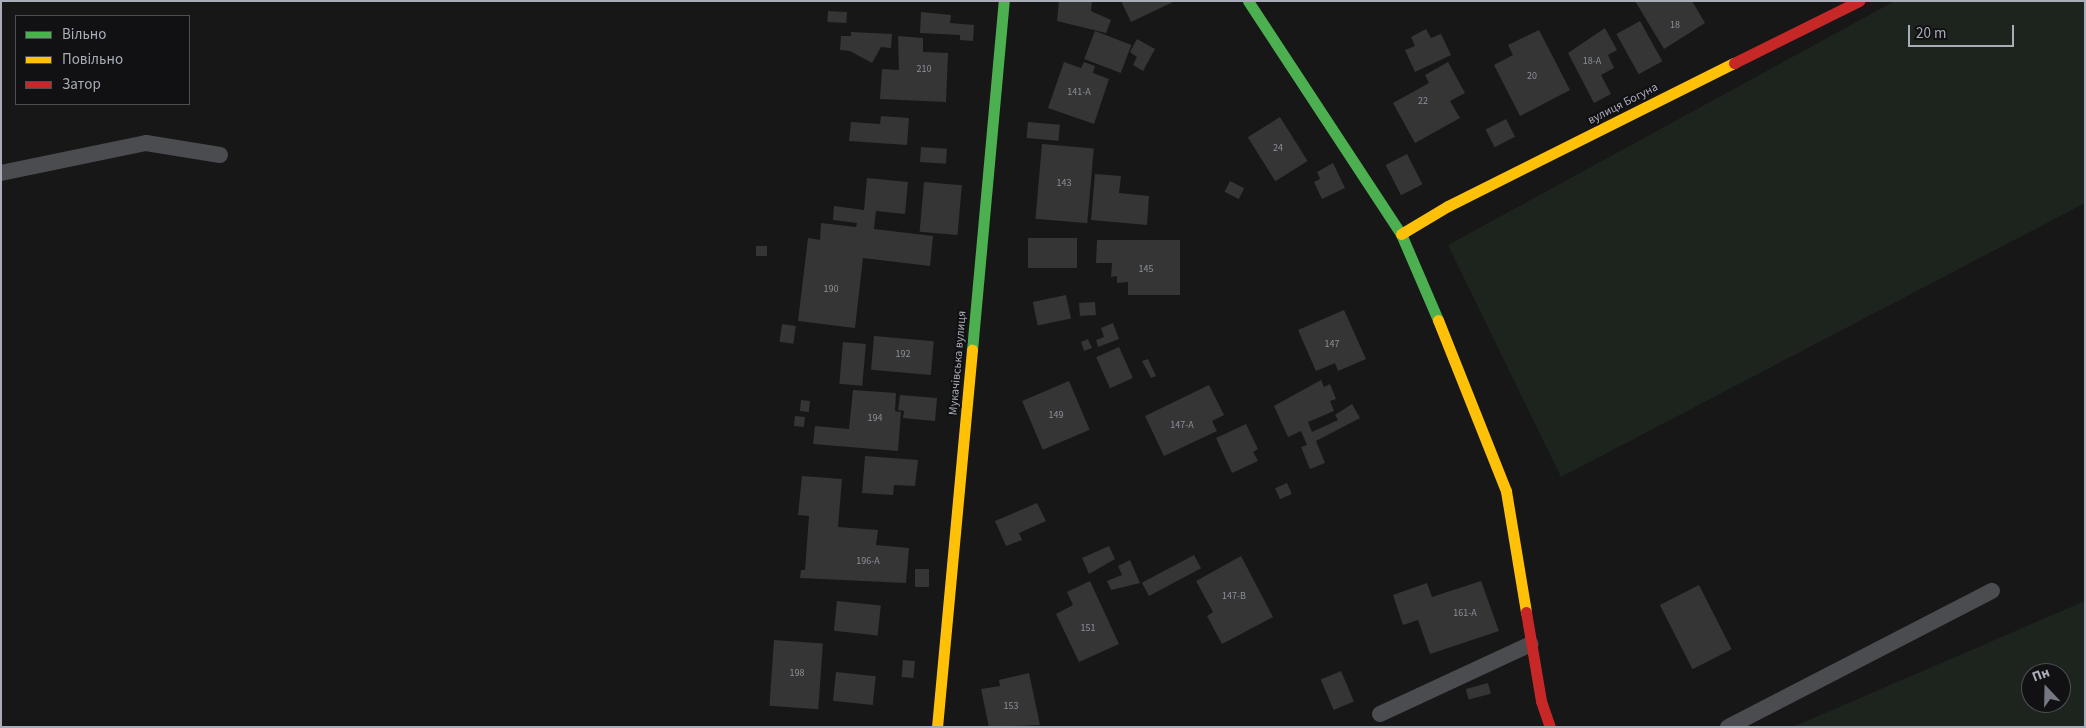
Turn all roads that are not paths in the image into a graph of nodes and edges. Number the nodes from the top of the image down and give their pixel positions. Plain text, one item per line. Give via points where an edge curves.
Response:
1 (1004, 1) edge
2 (1248, 1) edge
3 (1859, 1) edge
4 (220, 155) dead end
5 (1, 173) edge
6 (1401, 234) junction
7 (1992, 591) dead end
8 (1531, 644) junction
9 (1380, 714) dead end
10 (937, 727) edge
11 (1550, 727) edge
12 (1728, 727) edge

1 - 10 street, Мукачівська вулиця
2 - 6 street
3 - 6 street, вулиця Богуна via 1448,206
4 - 5 lane via 146,143
6 - 8 street via 1455,360 1506,492
7 - 12 lane
8 - 9 lane
8 - 11 street via 1541,701

